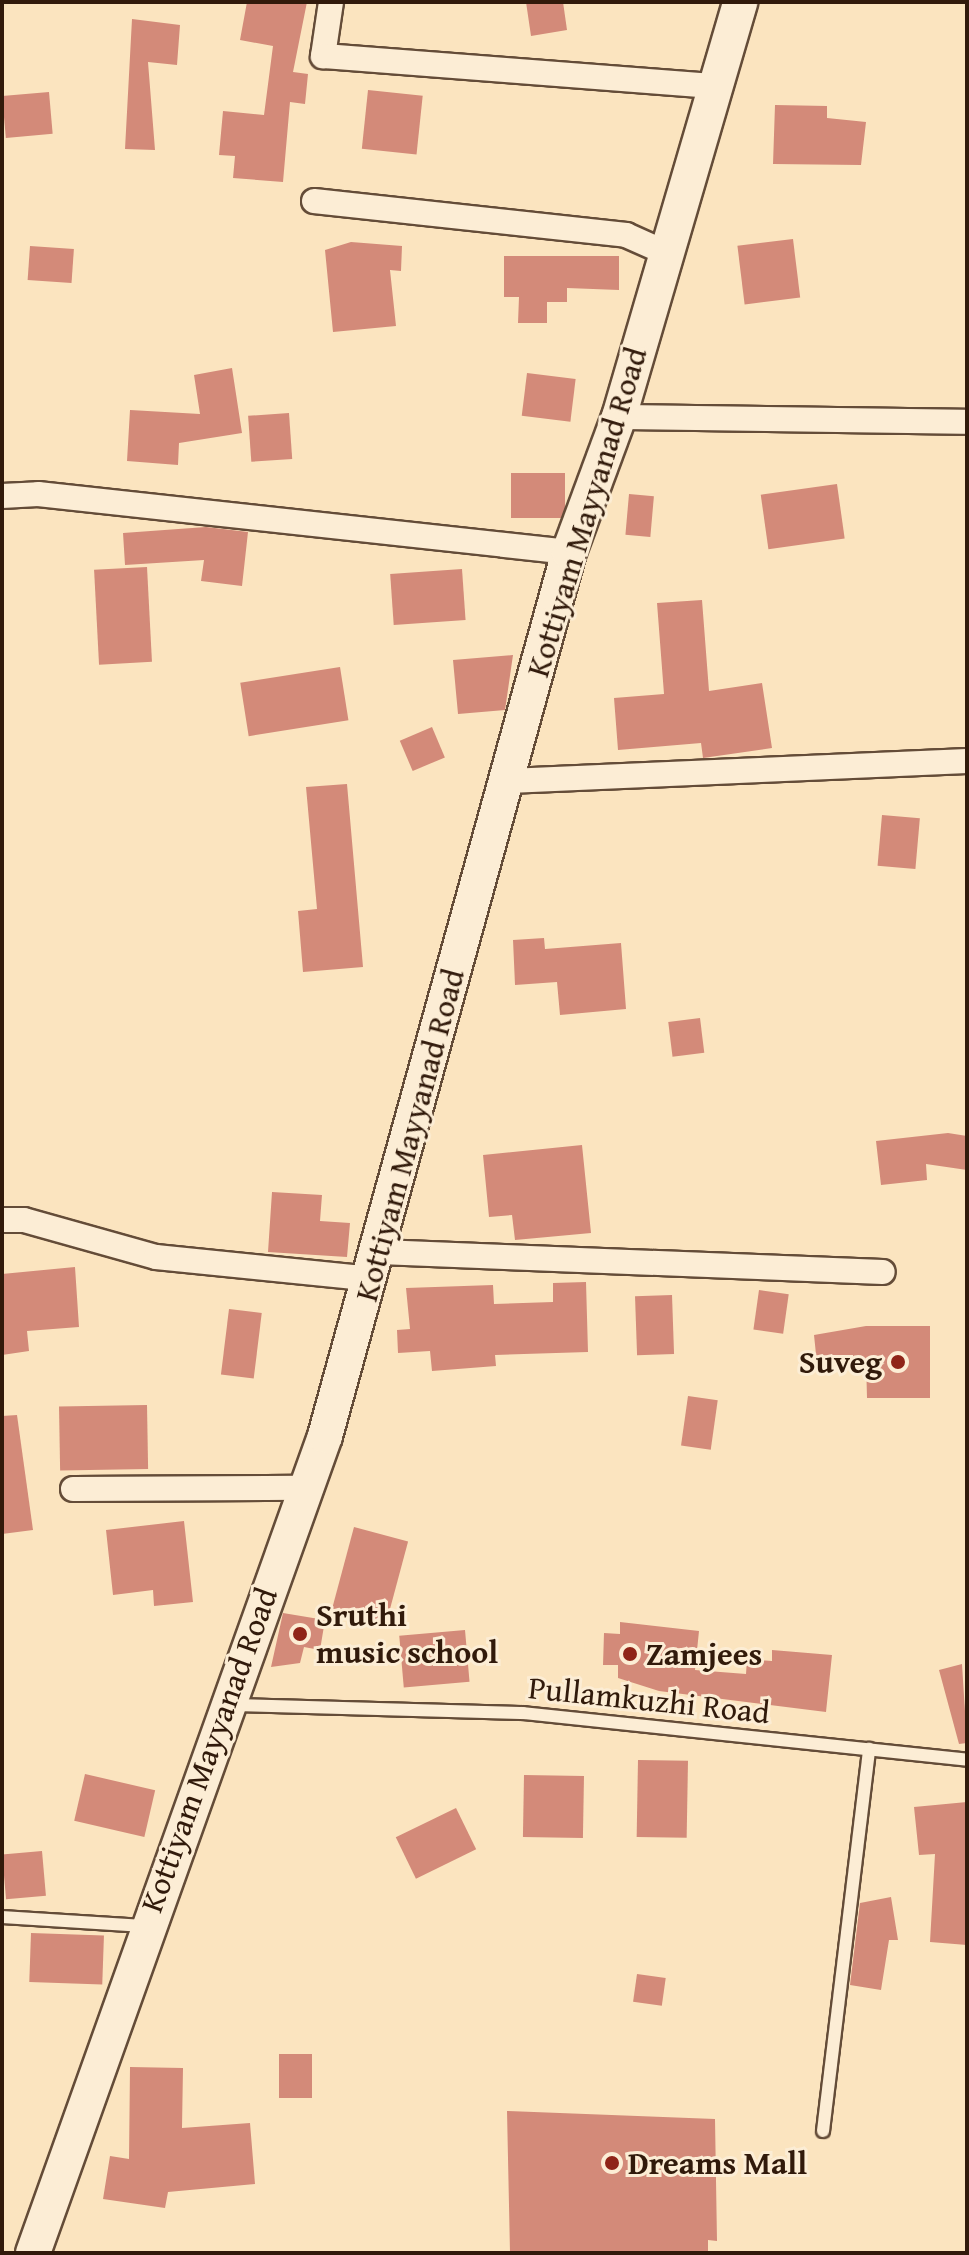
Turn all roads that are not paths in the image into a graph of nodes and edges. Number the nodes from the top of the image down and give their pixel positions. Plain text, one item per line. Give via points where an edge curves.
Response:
1 (331, 2) edge
2 (740, 2) edge
3 (717, 86) junction
4 (314, 201) dead end
5 (662, 251) junction
6 (619, 417) junction
7 (967, 422) edge
8 (2, 496) edge
9 (569, 552) junction
10 (967, 761) edge
11 (509, 781) junction
12 (2, 1220) edge
13 (376, 1265) junction
14 (883, 1272) dead end
15 (302, 1488) junction
16 (73, 1489) dead end
17 (229, 1705) junction
18 (869, 1749) junction
19 (967, 1760) edge
20 (2, 1917) edge
21 (146, 1926) junction
22 (823, 2131) dead end
23 (33, 2253) edge

1 - 3 street via 323,56
2 - 3 main road, Kottiyam Mayyanad Road
3 - 5 main road, Kottiyam Mayyanad Road
4 - 5 street via 626,235
5 - 6 main road, Kottiyam Mayyanad Road
6 - 7 street
6 - 9 main road, Kottiyam Mayyanad Road
8 - 9 street via 38,494
9 - 11 main road, Kottiyam Mayyanad Road
10 - 11 street
11 - 13 main road, Kottiyam Mayyanad Road
12 - 13 street via 24,1220 156,1257
13 - 14 street
13 - 15 main road, Kottiyam Mayyanad Road via 325,1436
15 - 16 street
15 - 17 main road, Kottiyam Mayyanad Road
17 - 18 lane, Pullamkuzhi Road via 523,1713
17 - 21 main road, Kottiyam Mayyanad Road
18 - 19 lane, Pullamkuzhi Road
18 - 22 lane
20 - 21 lane
21 - 23 main road, Kottiyam Mayyanad Road

